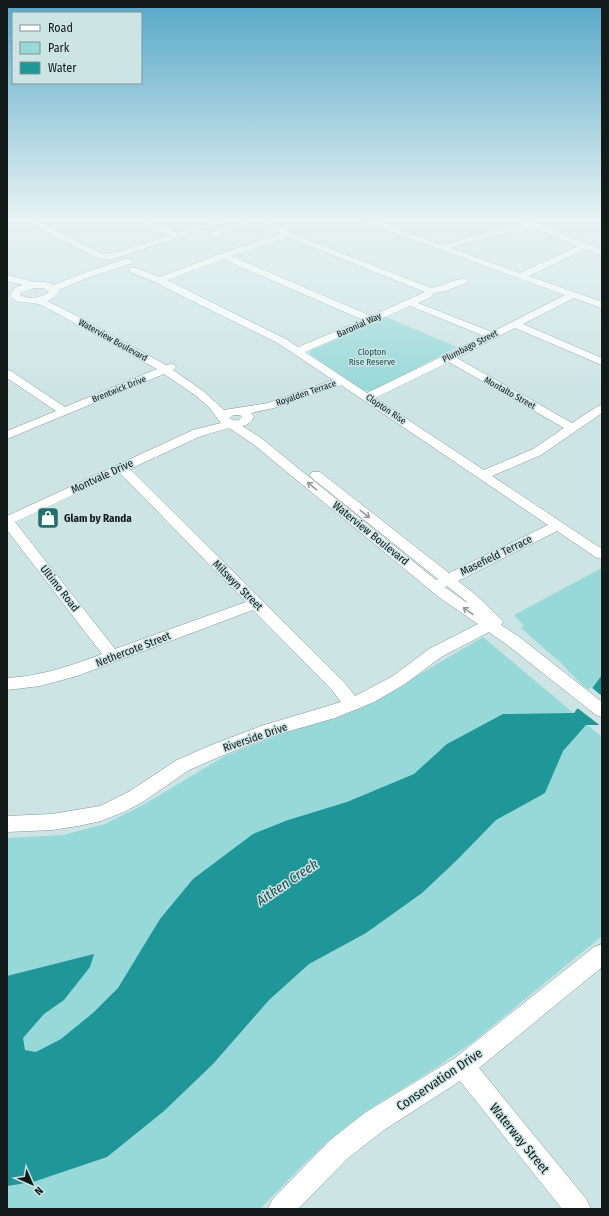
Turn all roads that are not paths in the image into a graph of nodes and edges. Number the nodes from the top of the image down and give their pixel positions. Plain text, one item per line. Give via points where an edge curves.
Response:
1 (7, 278) edge
2 (80, 278) edge
3 (149, 278) edge
4 (165, 278) edge
5 (273, 278) edge
6 (399, 278) edge
7 (526, 278) edge
8 (161, 280) junction
9 (463, 281) dead end
10 (34, 285) junction
11 (50, 290) junction
12 (430, 290) junction
13 (573, 295) junction
14 (12, 297) edge
15 (37, 300) junction
16 (410, 303) junction
17 (602, 305) edge
18 (371, 320) junction
19 (515, 324) junction
20 (95, 327) junction
21 (492, 335) junction
22 (297, 351) junction
23 (448, 358) junction
24 (602, 362) edge
25 (169, 368) junction
26 (7, 373) edge
27 (342, 381) junction
28 (367, 397) junction
29 (602, 408) edge
30 (64, 411) junction
31 (244, 415) junction
32 (227, 420) junction
33 (572, 428) junction
34 (7, 435) edge
35 (121, 467) junction
36 (483, 475) junction
37 (334, 496) junction
38 (7, 521) edge
39 (558, 525) junction
40 (602, 555) edge
41 (442, 583) junction
42 (257, 603) junction
43 (492, 623) junction
44 (112, 656) junction
45 (7, 684) edge
46 (352, 705) junction
47 (602, 711) edge
48 (7, 824) edge
49 (602, 954) edge
50 (463, 1066) junction
51 (281, 1209) edge
52 (578, 1209) edge

1 - 10 street
1 - 14 street
2 - 11 street
3 - 8 street, Clopton Rise
4 - 8 street
5 - 18 street
6 - 12 street
7 - 13 street
8 - 22 street, Clopton Rise
9 - 12 street, Baronial Way via 443,289
10 - 11 street
10 - 14 street
11 - 15 street
11 - 20 street, Waterview Boulevard via 64,306
12 - 16 street, Baronial Way via 428,295
13 - 17 street
13 - 19 street, Plumbago Street
14 - 15 street
15 - 20 street, Waterview Boulevard
16 - 18 street, Baronial Way
16 - 21 street
18 - 22 street, Baronial Way
19 - 21 street, Plumbago Street
19 - 24 street
20 - 25 street, Waterview Boulevard
21 - 23 street, Plumbago Street
22 - 27 street, Clopton Rise
23 - 28 street, Plumbago Street
23 - 33 street, Montalto Street
25 - 30 street, Brentwick Drive
25 - 31 street, Waterview Boulevard
25 - 32 street, Waterview Boulevard via 214,405
26 - 30 street
27 - 28 street, Clopton Rise
27 - 31 street, Royalden Terrace
28 - 36 street, Clopton Rise
29 - 33 street
30 - 34 street, Brentwick Drive
31 - 32 street, Royalden Terrace via 242,423
31 - 37 street, Waterview Boulevard
32 - 35 street, Montvale Drive
37 -> 32 street, Waterview Boulevard
33 - 36 street via 537,452
35 - 38 street, Montvale Drive
35 - 42 street, Milswyn Street
36 - 39 street, Clopton Rise
37 - 41 street, Waterview Boulevard
38 - 44 street, Ultimo Road
39 - 40 street, Clopton Rise
39 - 41 street, Masefield Terrace
41 - 43 street, Waterview Boulevard via 469,612
42 - 44 street, Nethercote Street
42 - 46 street, Milswyn Street via 338,686
43 - 46 street, Riverside Drive via 435,653 385,689
43 - 47 street, Waterview Boulevard
44 - 45 street, Nethercote Street via 49,679
46 - 48 street, Riverside Drive via 267,731 215,751 183,765 137,796 101,813 52,822
49 - 50 street, Conservation Drive
50 - 51 street, Conservation Drive via 375,1121 338,1150
50 - 52 street, Waterway Street

